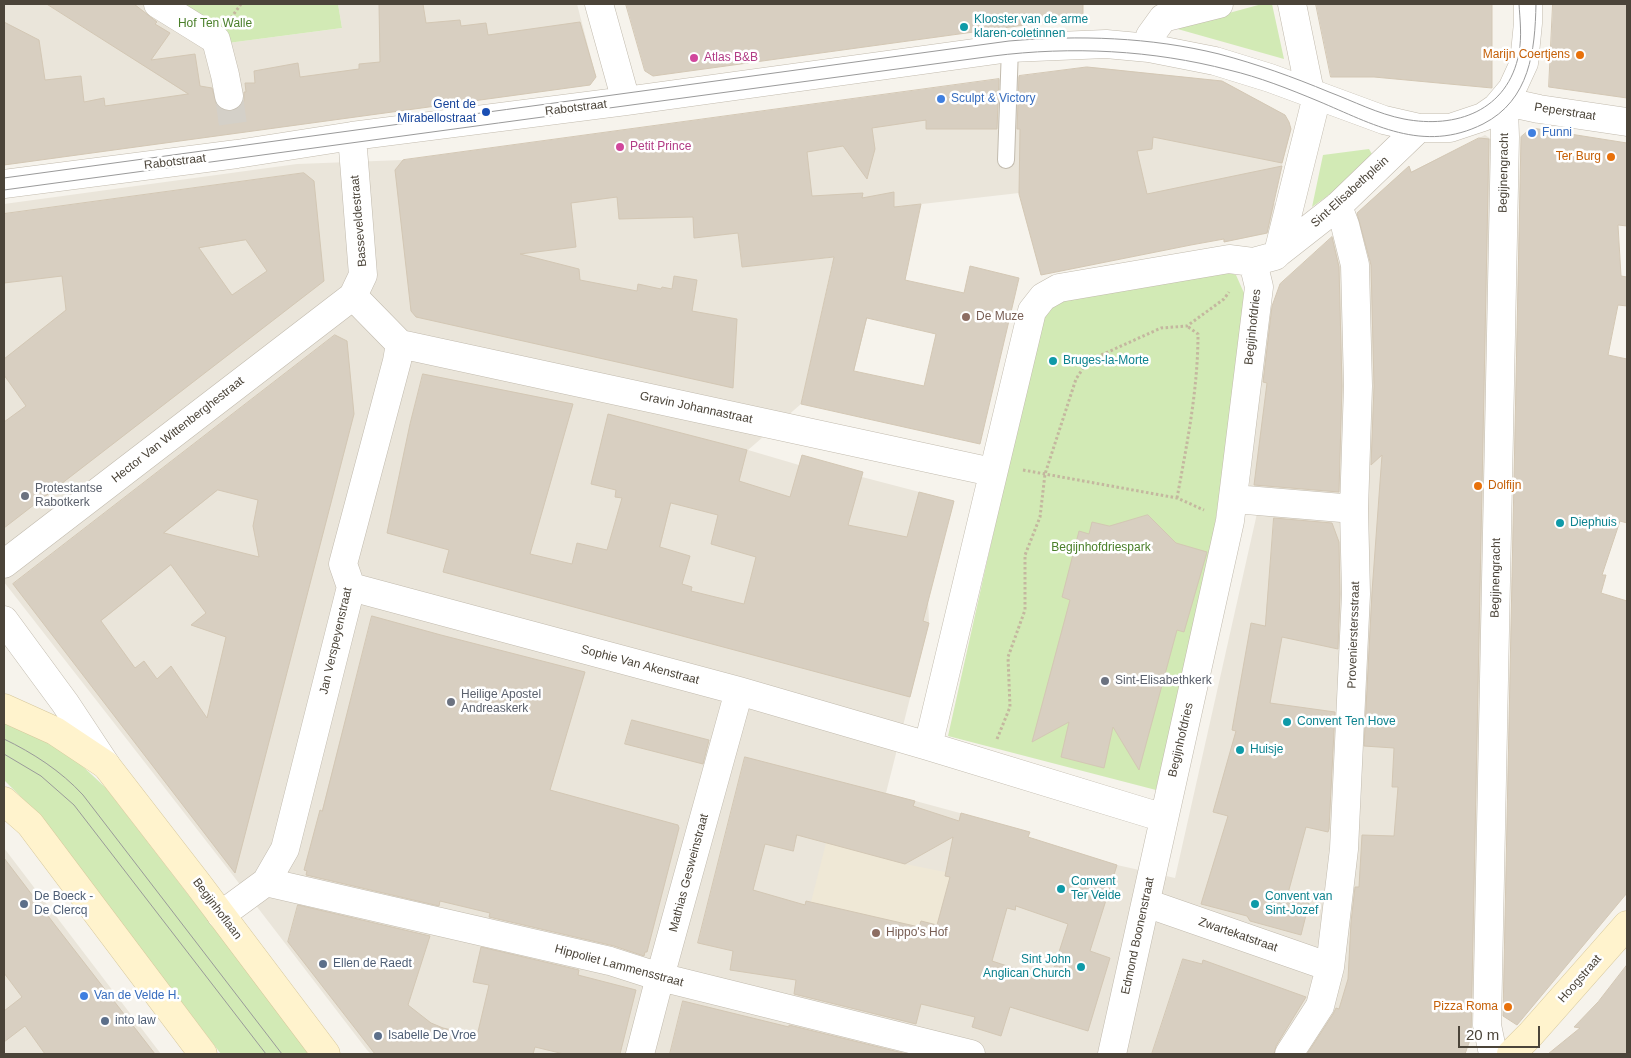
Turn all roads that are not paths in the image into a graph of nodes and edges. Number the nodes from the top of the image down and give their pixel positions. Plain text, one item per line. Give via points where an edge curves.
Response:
1 (158, 4) edge
2 (598, 4) edge
3 (1219, 4) edge
4 (1292, 4) edge
5 (1528, 4) edge
6 (1010, 48) junction
7 (1149, 48) junction
8 (1313, 94) junction
9 (229, 96) tunnel mouth
10 (626, 101) junction
11 (1502, 101) junction
12 (1627, 122) edge
13 (1419, 128) junction
14 (352, 136) junction
15 (1006, 160) dead end
16 (4, 184) edge
17 (1338, 206) junction
18 (1278, 253) junction
19 (1252, 262) junction
20 (353, 296) junction
21 (400, 344) junction
22 (992, 472) junction
23 (1354, 509) junction
24 (1232, 510) junction
25 (4, 564) edge
26 (352, 587) junction
27 (4, 620) edge
28 (739, 691) junction
29 (4, 708) edge
30 (928, 746) junction
31 (106, 765) junction
32 (4, 801) edge
33 (1164, 818) junction
34 (266, 882) junction
35 (1146, 903) junction
36 (221, 915) junction
37 (1627, 925) edge
38 (1330, 967) junction
39 (660, 977) junction
40 (203, 1054) edge
41 (326, 1054) edge
42 (640, 1054) edge
43 (971, 1054) edge
44 (1112, 1054) edge
45 (1289, 1054) edge
46 (1493, 1054) edge
47 (1511, 1054) edge

1 - 9 street via 216,40
2 - 10 street
3 - 7 street via 1163,18 1150,36
4 - 8 street
5 - 11 street via 1524,63 1512,89
6 - 7 street, Rabotstraat via 1106,44
6 - 10 street, Rabotstraat
6 - 15 lane
7 - 8 street via 1215,61
8 - 13 street via 1384,120
8 - 18 street
10 - 14 street, Rabotstraat
11 - 12 street, Peperstraat
11 - 13 street via 1483,117 1450,128
11 - 46 street, Begijnengracht via 1505,137 1487,1025
13 - 17 street, Sint-Elisabethplein
14 - 16 street, Rabotstraat via 235,143
14 - 20 street, Basseveldestraat via 363,274
17 - 18 street, Sint-Elisabethplein
17 - 23 street, Provenierstersstraat via 1355,265 1358,386
18 - 19 street, Sint-Elisabethplein
19 - 22 street via 1229,259 1058,288 1043,297 1032,310
19 - 24 street, Begijnhofdries via 1259,287
20 - 21 street
20 - 25 street, Hector Van Wittenberghestraat
21 - 22 street, Gravin Johannastraat
21 - 26 street, Jan Verspeyenstraat via 343,564
22 - 30 street
23 - 24 street
23 - 38 street, Provenierstersstraat via 1356,594 1344,839
24 - 33 street, Begijnhofdries
26 - 28 street, Sophie Van Akenstraat
26 - 34 street, Jan Verspeyenstraat via 285,848
27 - 31 street, Begijnhoflaan
28 - 30 street, Sophie Van Akenstraat
28 - 39 street, Mathias Gesweinstraat
29 - 31 main road, Begijnhoflaan via 55,731
30 - 33 street
31 - 36 main road, Begijnhoflaan
32 - 40 main road via 30,824
33 - 35 street, Edmond Boonenstraat
34 - 36 street, Jan Verspeyenstraat
34 - 39 street, Hippoliet Lammensstraat via 610,961
35 - 38 street, Zwartekatstraat
35 - 44 street, Edmond Boonenstraat
36 - 41 main road, Begijnhoflaan
37 - 47 main road, Hoogstraat
38 - 45 street, Provenierstersstraat via 1320,1006
39 - 42 street, Mathias Gesweinstraat
39 - 43 street, Hippoliet Lammensstraat

